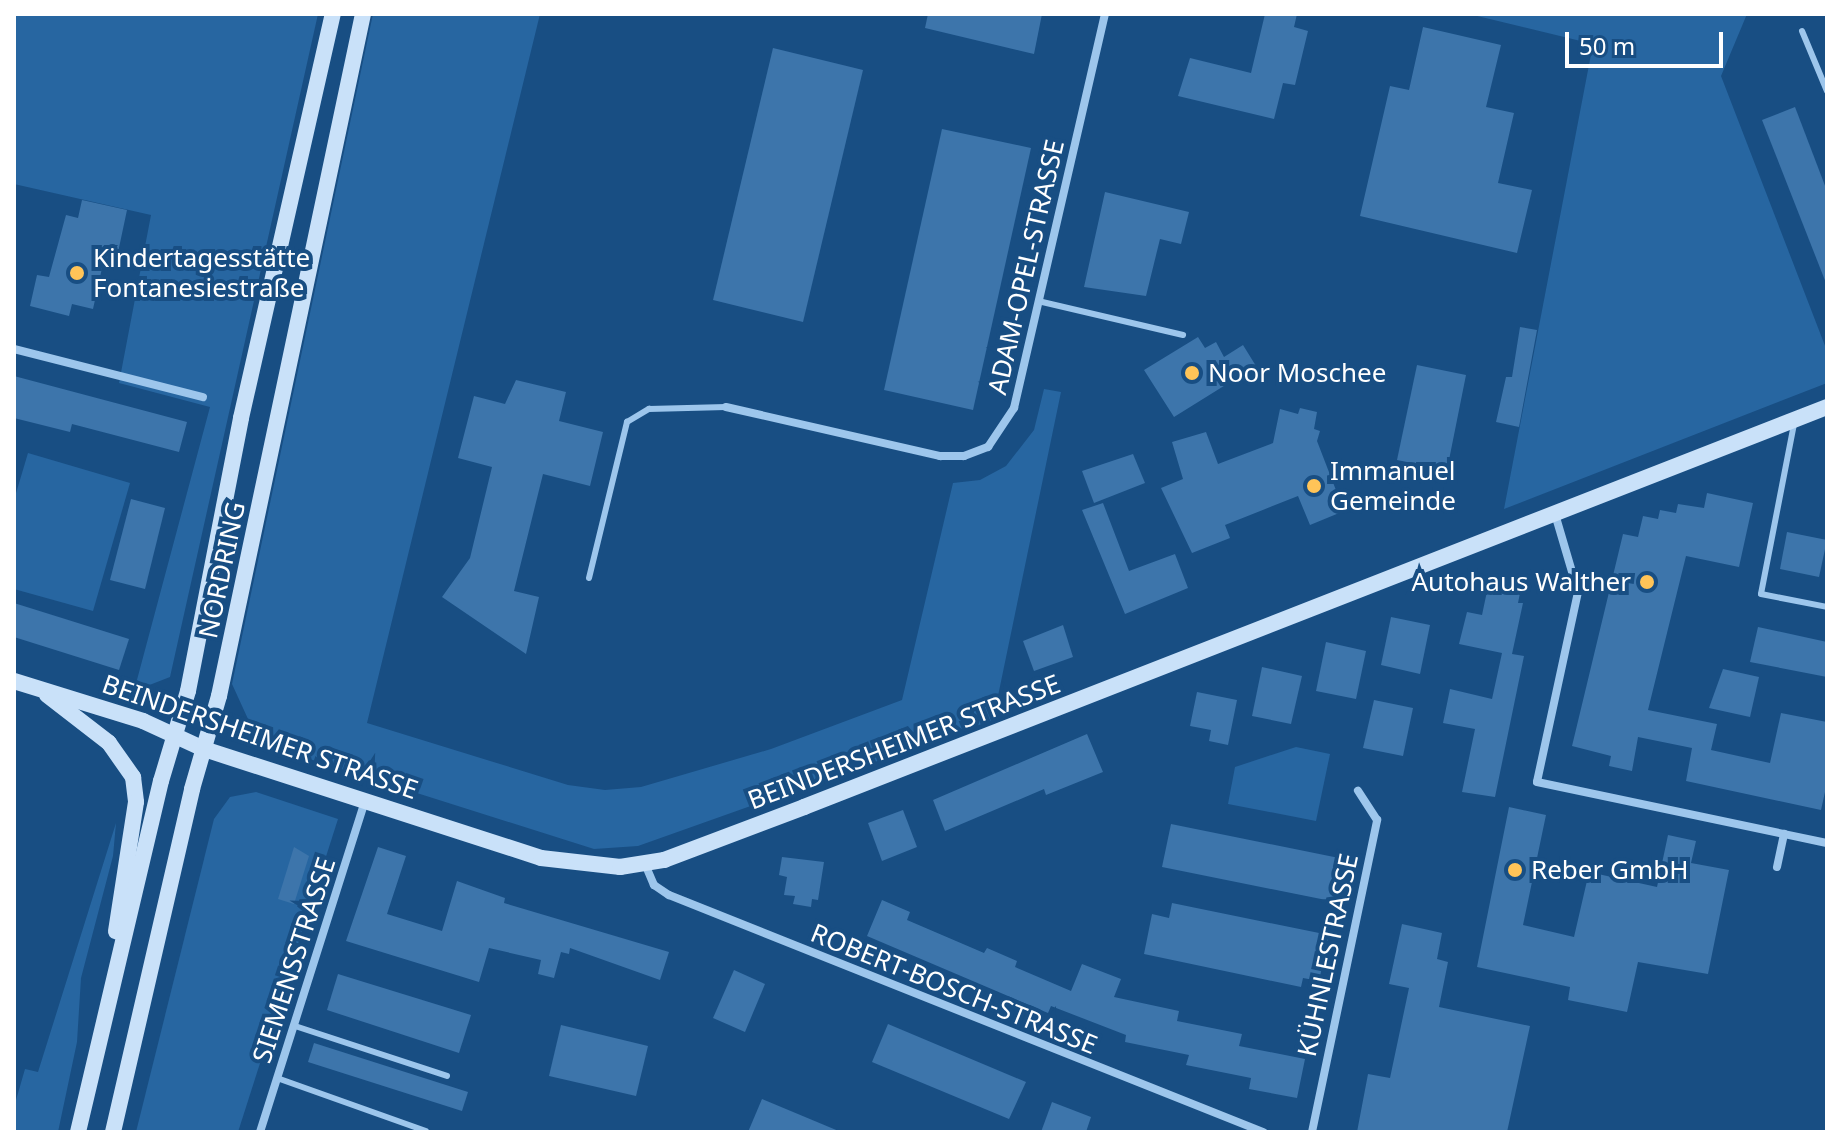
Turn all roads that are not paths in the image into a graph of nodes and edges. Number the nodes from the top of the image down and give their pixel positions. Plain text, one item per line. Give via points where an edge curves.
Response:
1 (333, 14) edge
2 (363, 14) edge
3 (1105, 14) edge
4 (1802, 31) dead end
5 (1827, 91) edge
6 (1038, 301) junction
7 (1183, 335) dead end
8 (14, 349) edge
9 (203, 397) dead end
10 (726, 407) joint
11 (1827, 407) edge
12 (1795, 420) junction
13 (1555, 514) junction
14 (589, 578) dead end
15 (1827, 607) edge
16 (14, 681) edge
17 (36, 687) junction
18 (175, 736) junction
19 (204, 749) junction
20 (1358, 791) dead end
21 (366, 800) junction
22 (1784, 834) junction
23 (1827, 843) edge
24 (645, 863) junction
25 (1777, 867) dead end
26 (295, 1026) junction
27 (96, 1060) junction
28 (447, 1076) dead end
29 (277, 1078) junction
30 (426, 1131) edge
31 (78, 1132) edge
32 (113, 1132) edge
33 (260, 1132) edge
34 (1263, 1132) edge
35 (1312, 1132) edge

1 - 18 street, NORDRING
2 - 19 street, NORDRING
3 - 6 street, ADAM-OPEL-STRASSE
4 - 5 lane
6 - 7 lane
6 - 10 street, ADAM-OPEL-STRASSE via 1009,419 988,447 964,456 940,456
8 - 9 street
10 - 14 lane via 649,409 627,422
11 - 12 street, BEINDERSHEIMER STRASSE
12 - 13 street, BEINDERSHEIMER STRASSE
12 - 15 lane via 1761,594
13 - 22 street via 1578,592 1537,782
13 - 24 street, BEINDERSHEIMER STRASSE via 804,807
16 - 17 street, BEINDERSHEIMER STRASSE
17 - 18 street, BEINDERSHEIMER STRASSE
17 - 27 street, NORDRING via 109,743 133,777 136,802
18 - 19 street, BEINDERSHEIMER STRASSE
18 - 27 street, NORDRING
19 - 21 street, BEINDERSHEIMER STRASSE
19 - 32 street, NORDRING
20 - 35 street, KÜHNLESTRASSE via 1377,820
21 - 24 street, BEINDERSHEIMER STRASSE via 568,865
21 - 26 street, SIEMENSSTRASSE
22 - 23 street
22 - 25 street
24 - 34 street, ROBERT-BOSCH-STRASSE via 654,885 669,895
26 - 28 lane
26 - 29 street, SIEMENSSTRASSE
27 - 31 street, NORDRING
29 - 30 lane
29 - 33 street, SIEMENSSTRASSE

